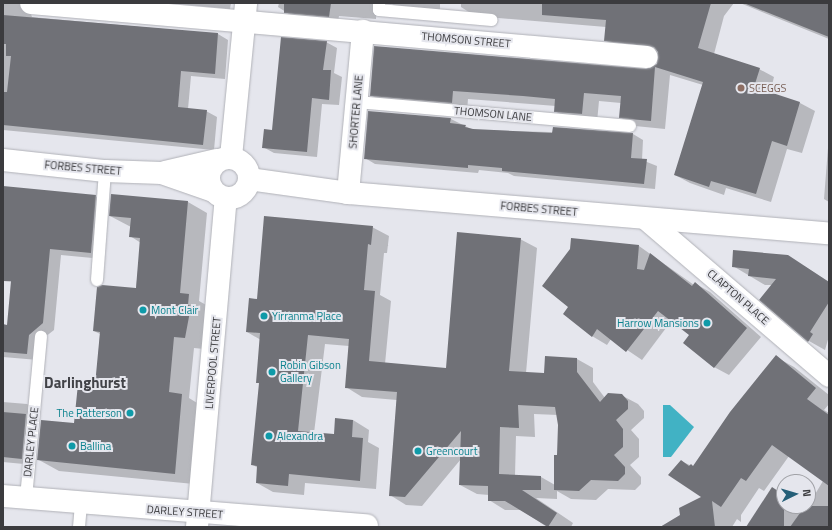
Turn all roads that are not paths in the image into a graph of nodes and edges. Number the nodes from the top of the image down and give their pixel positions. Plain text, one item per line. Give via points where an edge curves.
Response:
1 (31, 3) edge
2 (379, 3) edge
3 (245, 12) edge
4 (492, 20) dead end
5 (364, 31) junction
6 (647, 57) dead end
7 (357, 102) junction
8 (630, 126) dead end
9 (224, 159) junction
10 (3, 160) edge
11 (105, 171) junction
12 (162, 173) junction
13 (249, 179) junction
14 (348, 193) junction
15 (220, 194) junction
16 (646, 219) junction
17 (829, 233) edge
18 (96, 280) dead end
19 (41, 337) dead end
20 (829, 376) edge
21 (3, 496) edge
22 (26, 498) junction
23 (81, 503) junction
24 (197, 520) edge
25 (367, 525) dead end
26 (79, 527) edge

1 - 3 street
2 - 4 lane via 379,10
3 - 5 street, THOMSON STREET via 285,24
3 - 9 street
5 - 6 street, THOMSON STREET
5 - 7 street, SHORTER LANE
7 - 8 lane, THOMSON LANE
7 - 14 street, SHORTER LANE
9 - 12 street, FORBES STREET
9 - 13 street via 244,164
9 - 15 street via 212,165 208,178
10 - 11 street, FORBES STREET
11 - 12 street, FORBES STREET
11 - 18 lane
12 - 15 street, FORBES STREET
13 - 14 street, FORBES STREET
13 - 15 street via 242,193
14 - 16 street, FORBES STREET
15 - 24 street, LIVERPOOL STREET
16 - 17 street, FORBES STREET
16 - 20 street, CLAPTON PLACE
19 - 22 lane, DARLEY PLACE
21 - 22 street, DARLEY STREET
22 - 23 street, DARLEY STREET
23 - 24 street, DARLEY STREET
23 - 26 lane
24 - 25 street, DARLEY STREET

